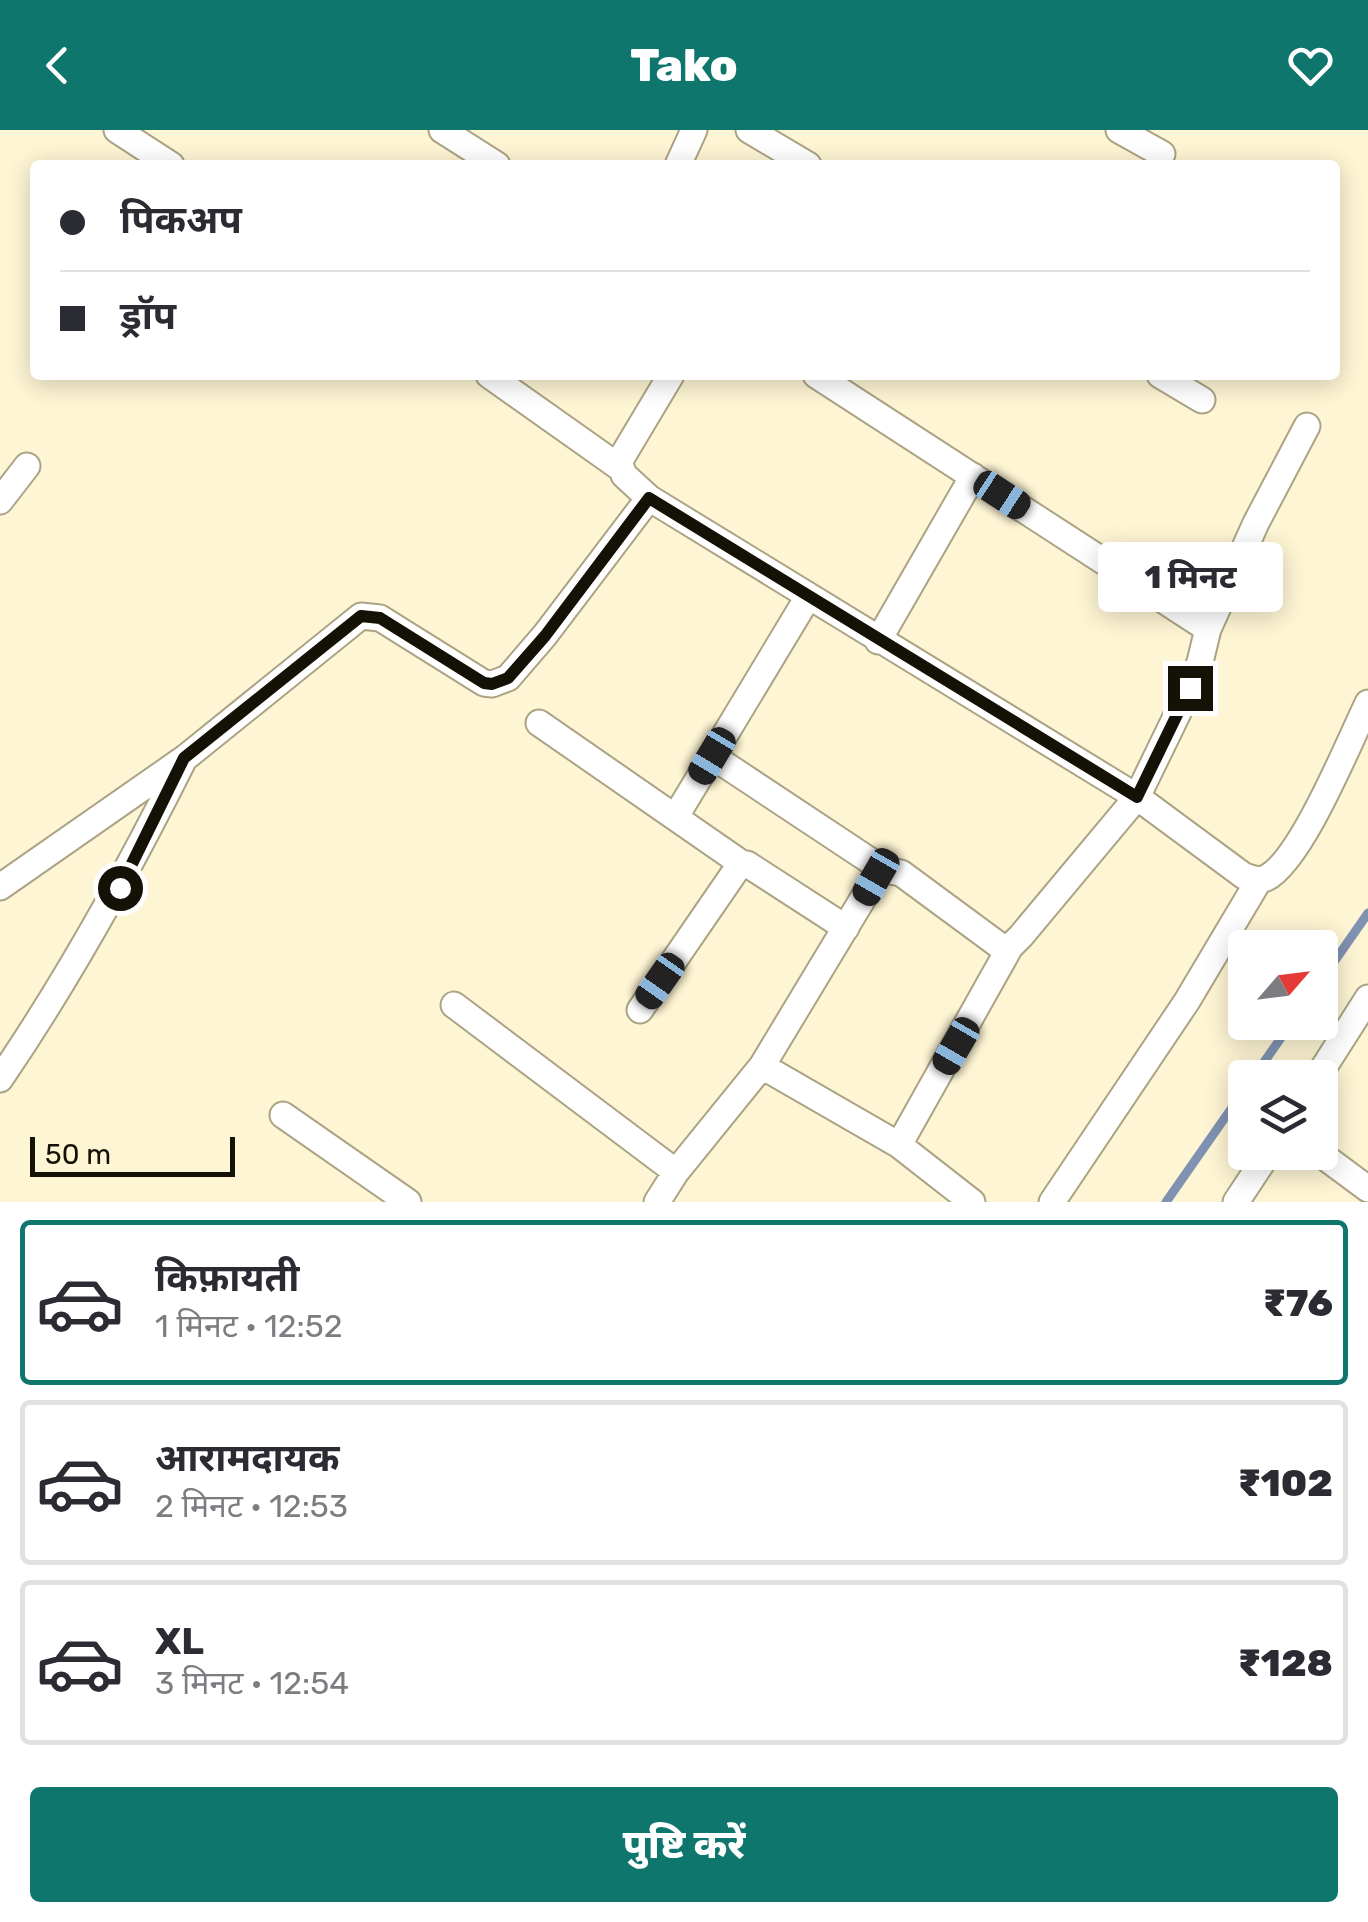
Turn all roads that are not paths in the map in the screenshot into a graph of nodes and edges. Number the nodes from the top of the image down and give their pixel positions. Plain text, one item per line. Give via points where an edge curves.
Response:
1 (116, 130) edge
2 (442, 130) edge
3 (694, 130) edge
4 (749, 130) edge
5 (1119, 130) edge
6 (1162, 154) dead end
7 (162, 160) edge
8 (489, 160) edge
9 (680, 160) edge
10 (797, 160) edge
11 (496, 380) edge
12 (668, 380) edge
13 (824, 380) edge
14 (1168, 380) edge
15 (1202, 400) dead end
16 (1307, 426) dead end
17 (27, 466) dead end
18 (619, 467) junction
19 (973, 476) junction
20 (649, 498) junction
21 (0, 501) edge
22 (808, 597) junction
23 (1208, 629) junction
24 (878, 641) junction
25 (1365, 717) edge
26 (540, 723) dead end
27 (712, 756) junction
28 (184, 758) junction
29 (1137, 797) junction
30 (676, 816) junction
31 (741, 863) junction
32 (884, 870) junction
33 (1259, 880) junction
34 (0, 887) edge
35 (846, 928) junction
36 (1010, 947) junction
37 (1368, 998) edge
38 (454, 1005) dead end
39 (640, 1010) dead end
40 (1328, 1060) edge
41 (762, 1066) junction
42 (0, 1079) edge
43 (283, 1115) dead end
44 (899, 1146) junction
45 (1338, 1167) edge
46 (1256, 1170) edge
47 (676, 1172) junction
48 (1368, 1189) edge
49 (664, 1200) edge
50 (408, 1202) edge
51 (972, 1202) edge
52 (1052, 1202) edge
53 (1236, 1202) edge

1 - 7 street
2 - 8 street
3 - 9 street
4 - 10 street
5 - 6 street
11 - 18 street
12 - 18 street
13 - 19 street
14 - 15 street
16 - 23 street
17 - 21 street
18 - 20 street
19 - 23 street
19 - 24 street
20 - 22 street
20 - 28 street via 508,678 484,683 380,618 361,616
22 - 24 street
22 - 27 street
23 - 29 street via 1190,688
24 - 29 street
25 - 33 street via 1292,856
26 - 30 street
27 - 30 street
27 - 32 street
28 - 34 street
28 - 42 street via 120,888
29 - 33 street via 1244,876
29 - 36 street
30 - 31 street
31 - 35 street
31 - 39 street
32 - 35 street
32 - 36 street via 901,874 992,942
33 - 52 street
35 - 41 street
36 - 44 street
37 - 40 street
38 - 47 street
41 - 44 street
41 - 47 street
43 - 50 street
44 - 51 street
45 - 48 street
46 - 53 street
47 - 49 street

